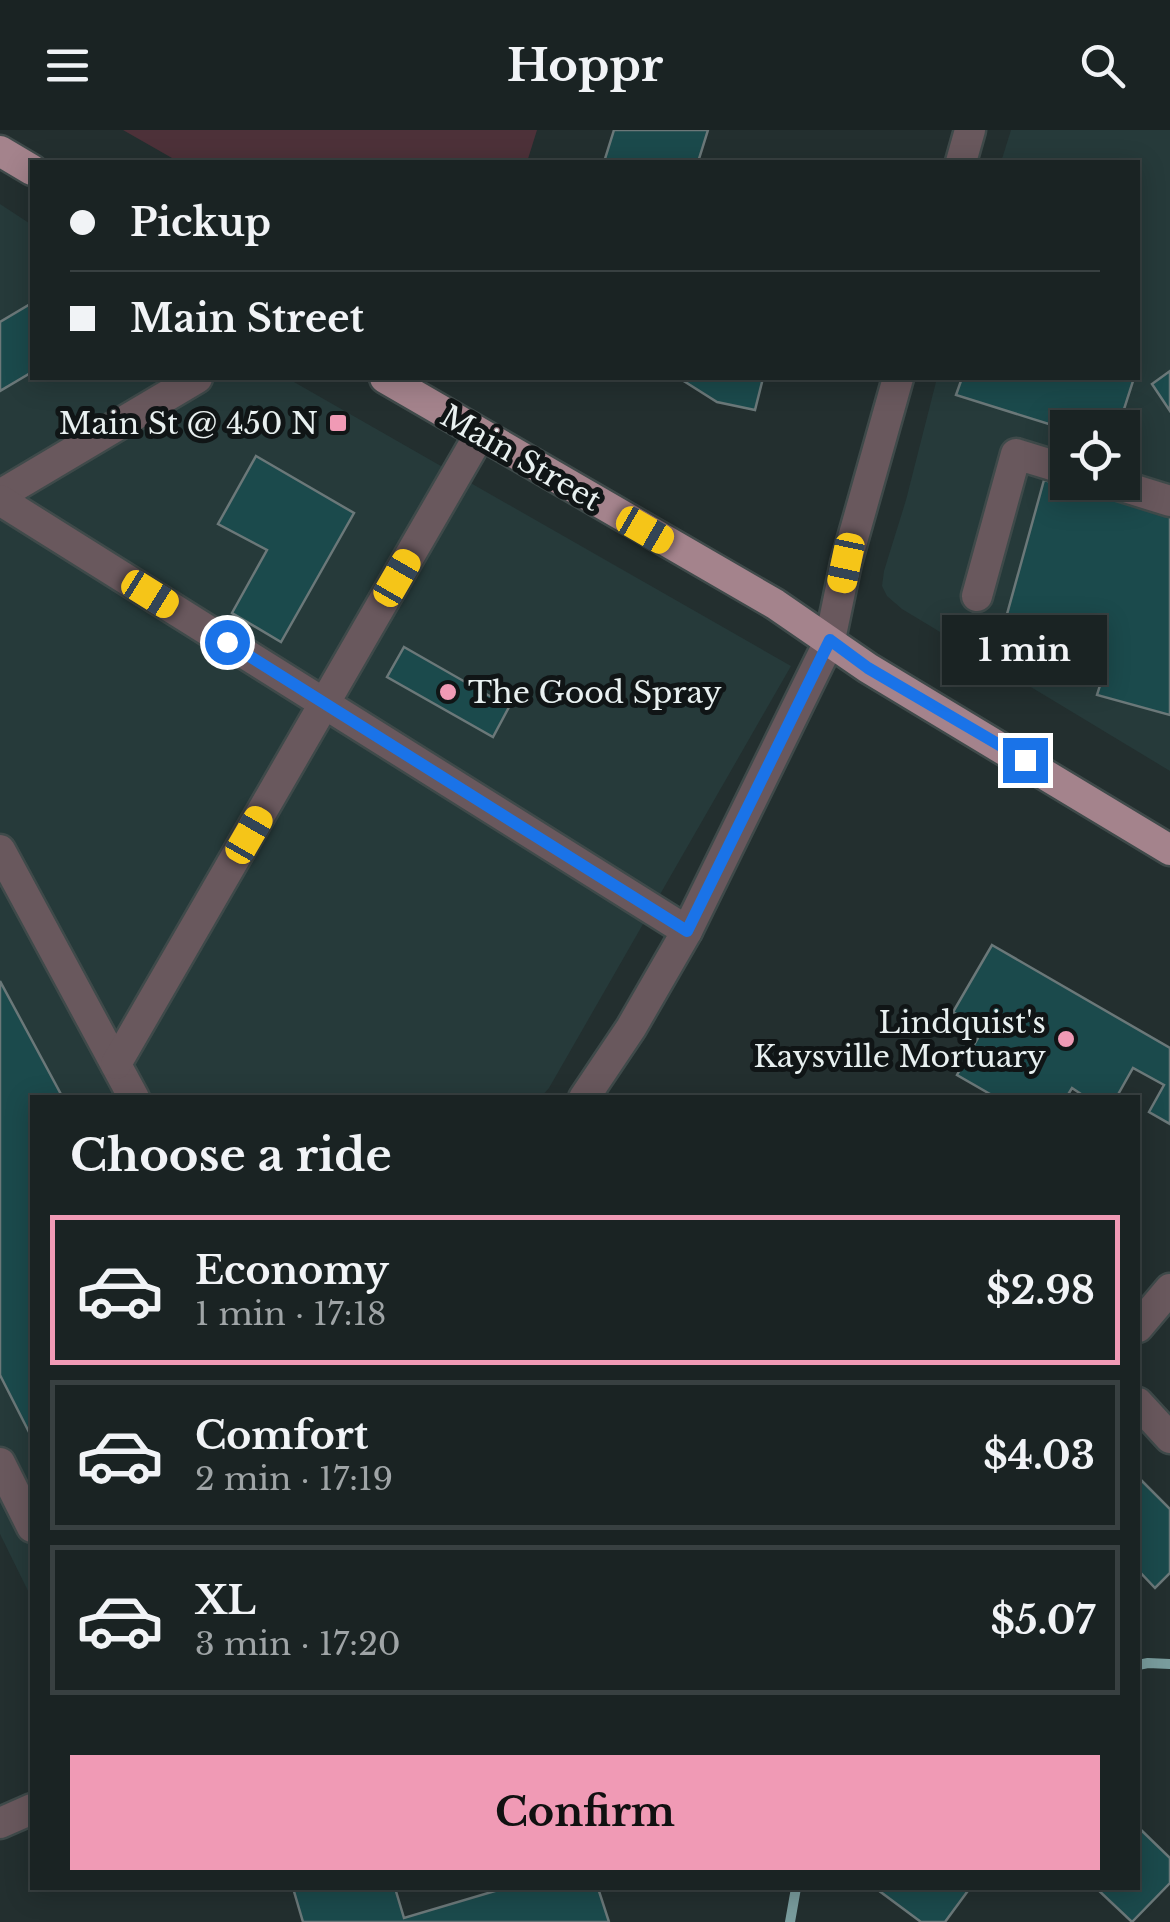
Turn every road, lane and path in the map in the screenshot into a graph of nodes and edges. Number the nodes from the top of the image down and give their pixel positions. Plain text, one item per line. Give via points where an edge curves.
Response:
1 (970, 130) edge
2 (0, 151) edge
3 (962, 160) edge
4 (30, 169) edge
5 (194, 380) edge
6 (387, 380) edge
7 (897, 380) edge
8 (480, 434) junction
9 (1050, 464) edge
10 (1140, 492) edge
11 (0, 498) edge
12 (1170, 501) edge
13 (978, 596) dead end
14 (830, 640) junction
15 (325, 704) junction
16 (0, 850) edge
17 (1170, 850) edge
18 (687, 931) junction
19 (116, 1064) junction
20 (132, 1095) edge
21 (586, 1095) edge
22 (1170, 1290) edge
23 (1140, 1325) edge
24 (1140, 1406) edge
25 (1170, 1438) edge
26 (0, 1462) edge
27 (30, 1523) edge
28 (30, 1811) edge
29 (0, 1823) edge

1 - 3 street
2 - 4 main road
5 - 11 street
6 - 8 main road, Main Street
7 - 14 street
8 - 14 main road, Main Street
8 - 15 street
9 - 13 street via 1016,454
10 - 12 street
11 - 15 street
14 - 17 main road, Main Street
14 - 18 street
15 - 18 street
15 - 19 street
16 - 19 street
18 - 21 street
19 - 20 street
22 - 23 street
24 - 25 street
26 - 27 street
28 - 29 street

